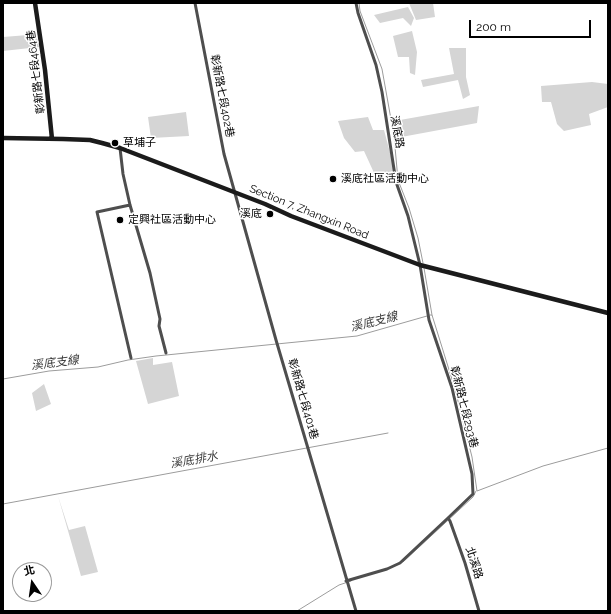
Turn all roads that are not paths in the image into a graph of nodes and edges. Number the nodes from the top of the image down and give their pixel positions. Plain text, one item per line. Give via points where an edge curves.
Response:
1 (35, 3) edge
2 (195, 3) edge
3 (356, 3) edge
4 (3, 138) edge
5 (52, 139) junction
6 (120, 148) junction
7 (234, 192) junction
8 (130, 205) junction
9 (420, 265) junction
10 (608, 313) edge
11 (166, 353) dead end
12 (131, 358) dead end
13 (449, 520) junction
14 (346, 581) junction
15 (356, 611) edge
16 (479, 611) edge

1 - 5 street, 彰新路七段464巷
2 - 7 street, 彰新路七段402巷 via 219,130
3 - 9 street, 溪底路 via 376,65 396,182 408,216
4 - 5 street, Section 7, Zhangxin Road
5 - 6 street, Section 7, Zhangxin Road via 90,140
6 - 7 street, Section 7, Zhangxin Road
6 - 8 street
7 - 9 street, Section 7, Zhangxin Road
7 - 14 street, 彰新路七段401巷
8 - 11 street via 150,273
8 - 12 street via 97,212
9 - 10 street, Section 7, Zhangxin Road
9 - 13 street, 彰新路七段293巷 via 429,320 452,388 472,474 473,494
13 - 14 street, 彰新路七段293巷 via 400,563
13 - 16 street, 北溪路
14 - 15 street, 彰新路七段401巷

